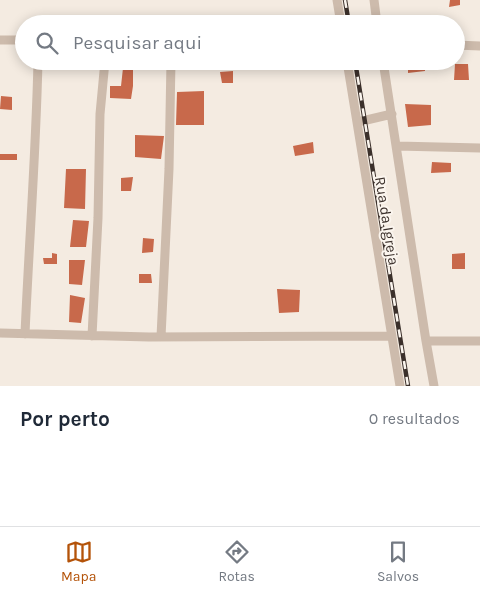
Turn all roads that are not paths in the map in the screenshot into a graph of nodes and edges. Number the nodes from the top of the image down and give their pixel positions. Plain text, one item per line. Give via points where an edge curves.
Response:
1 (337, 0) edge
2 (374, 0) edge
3 (340, 15) edge
4 (376, 15) edge
5 (0, 40) edge
6 (15, 40) edge
7 (465, 45) edge
8 (480, 46) edge
9 (38, 70) edge
10 (104, 70) edge
11 (171, 70) edge
12 (348, 70) edge
13 (385, 70) edge
14 (392, 114) junction
15 (358, 122) junction
16 (397, 146) junction
17 (480, 148) edge
18 (0, 333) edge
19 (25, 334) junction
20 (92, 336) junction
21 (162, 336) junction
22 (392, 336) junction
23 (426, 341) junction
24 (480, 341) edge
25 (400, 386) edge
26 (434, 386) edge

1 - 3 street
2 - 4 street
5 - 6 street
7 - 8 street
9 - 19 street
10 - 20 street
11 - 21 street
12 - 15 street, Rua da Igreja
13 - 14 street
14 - 15 street
14 - 16 street
15 - 22 street, Rua da Igreja
16 - 17 street
16 - 23 street
18 - 19 street
19 - 20 street
20 - 21 street
21 - 22 street
22 - 25 street, Rua da Igreja
23 - 24 street
23 - 26 street

